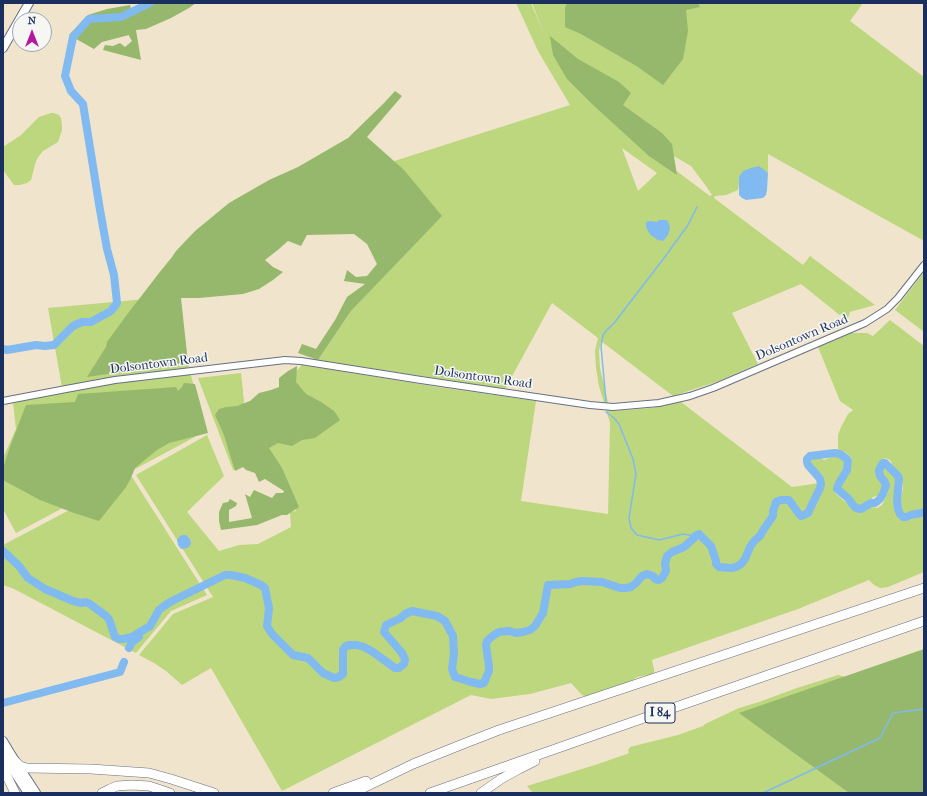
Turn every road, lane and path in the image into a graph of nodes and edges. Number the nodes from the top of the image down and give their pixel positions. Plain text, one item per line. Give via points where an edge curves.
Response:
1 (29, 3) edge
2 (3, 48) edge
3 (924, 265) edge
4 (3, 401) edge
5 (924, 588) edge
6 (924, 621) edge
7 (595, 735) junction
8 (3, 741) edge
9 (3, 755) edge
10 (424, 760) junction
11 (16, 762) junction
12 (3, 768) edge
13 (15, 793) edge
14 (28, 793) edge
15 (36, 793) edge
16 (102, 793) edge
17 (170, 793) edge
18 (214, 793) edge
19 (333, 793) edge
20 (353, 793) edge
21 (430, 793) edge
22 (481, 793) edge

1 - 2 main road
3 - 4 street, Dolsontown Road via 887,309 865,323 707,390 659,403 613,407 590,405 286,360 115,380
5 - 10 highway via 506,728
6 - 7 highway, I 84
7 - 21 highway, I 84
7 - 22 highway via 578,745 519,769
8 - 11 main road
9 - 14 main road
10 - 19 highway
10 - 20 highway
11 - 15 main road
11 - 18 highway via 28,768 91,769 149,774
12 - 13 highway
16 - 17 highway via 117,786 132,785 149,786

